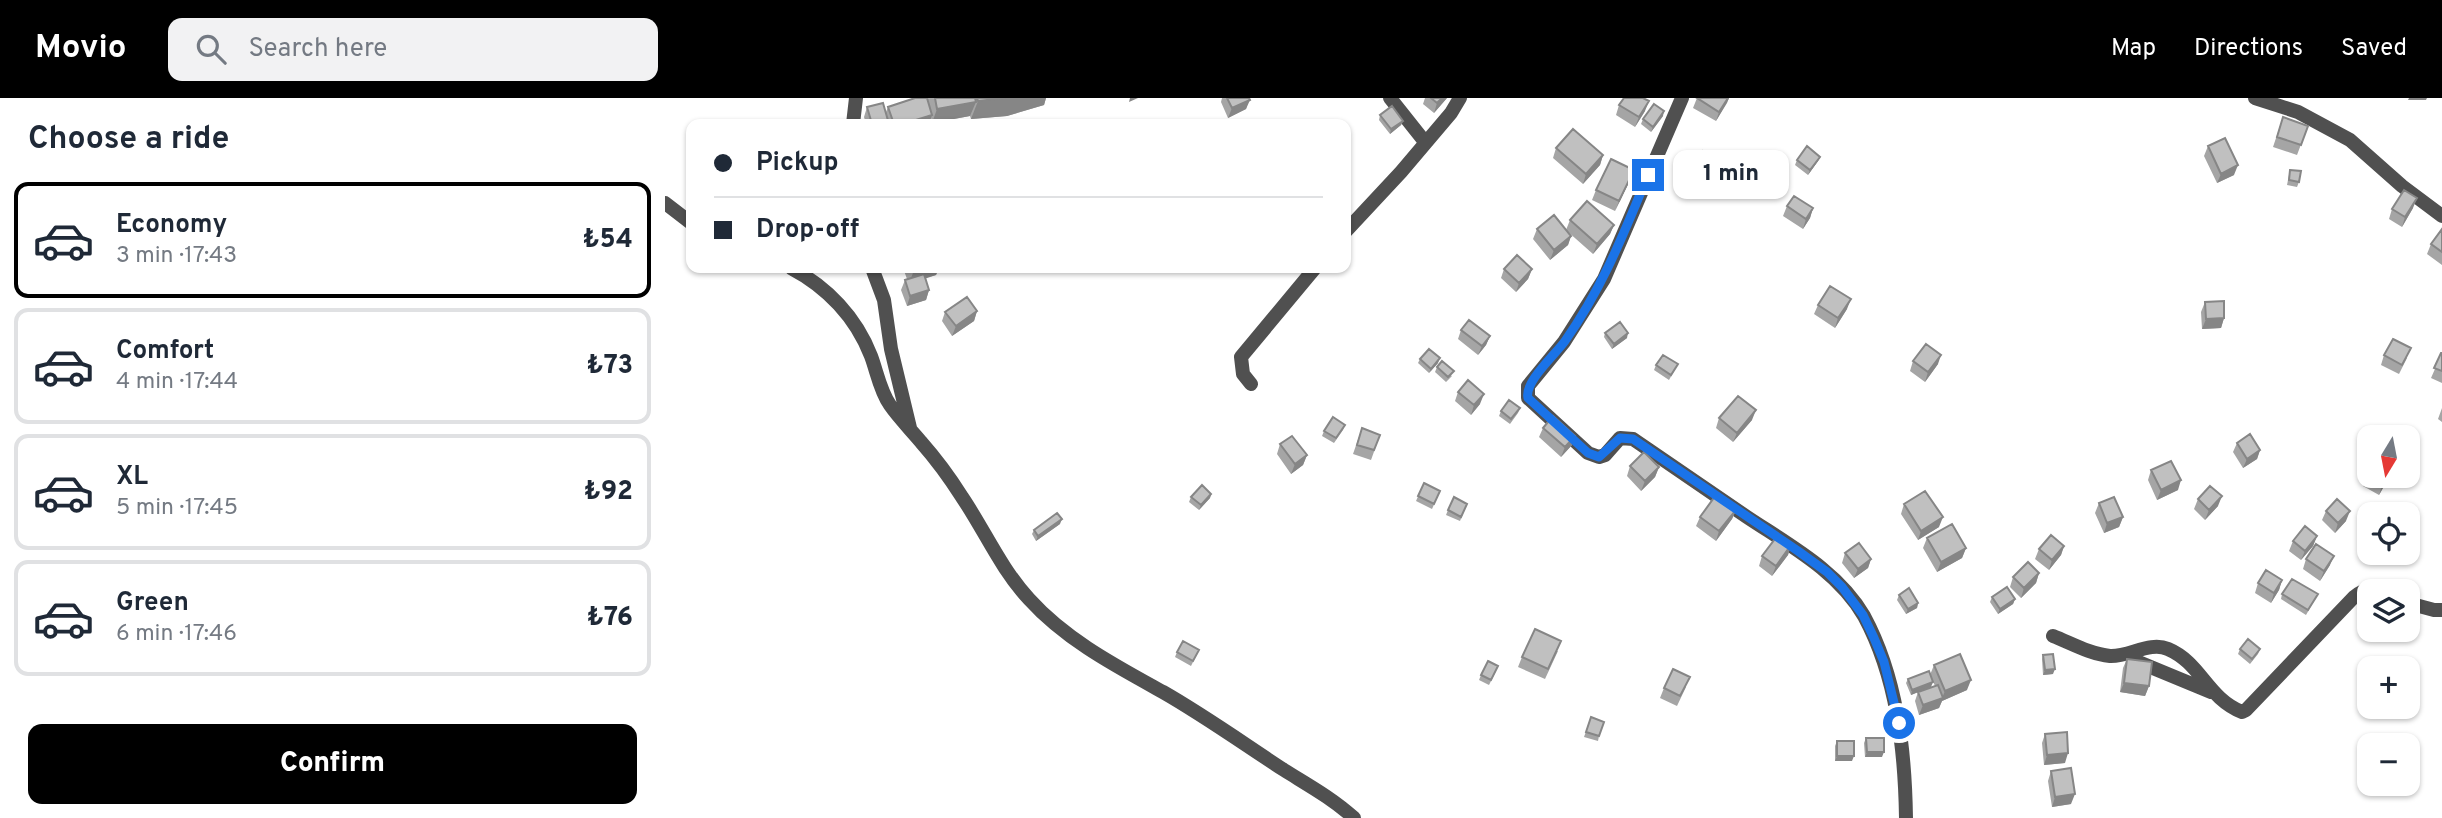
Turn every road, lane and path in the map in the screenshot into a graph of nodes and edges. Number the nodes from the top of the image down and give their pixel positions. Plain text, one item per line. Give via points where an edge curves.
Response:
1 (856, 98) edge
2 (1390, 98) edge
3 (1460, 98) edge
4 (1682, 98) edge
5 (2255, 98) edge
6 (854, 119) edge
7 (1425, 142) junction
8 (665, 202) edge
9 (2442, 216) edge
10 (686, 219) edge
11 (1351, 226) edge
12 (800, 273) edge
13 (874, 273) edge
14 (1311, 273) edge
15 (1251, 384) dead end
16 (911, 429) junction
17 (2357, 595) edge
18 (2420, 606) edge
19 (2442, 610) edge
20 (2053, 636) dead end
21 (2122, 655) junction
22 (2211, 692) junction
23 (1353, 818) edge
24 (1906, 818) edge

1 - 6 street
2 - 7 street
3 - 7 street
4 - 24 street via 1604,279 1564,342 1528,386 1528,398 1588,453 1599,457 1620,438 1633,439 1798,551 1842,587 1874,638 1895,701
5 - 9 street via 2298,112 2350,140
7 - 11 street
8 - 10 street
12 - 16 street via 841,306 866,344 883,394
13 - 16 street via 884,300
14 - 15 street via 1241,357 1243,374
16 - 23 street via 962,497 1015,584 1052,621 1103,659 1215,722
17 - 22 street via 2246,710 2236,710
18 - 19 street
20 - 21 street via 2100,654
21 - 22 street
21 - 22 street via 2161,646 2192,665

